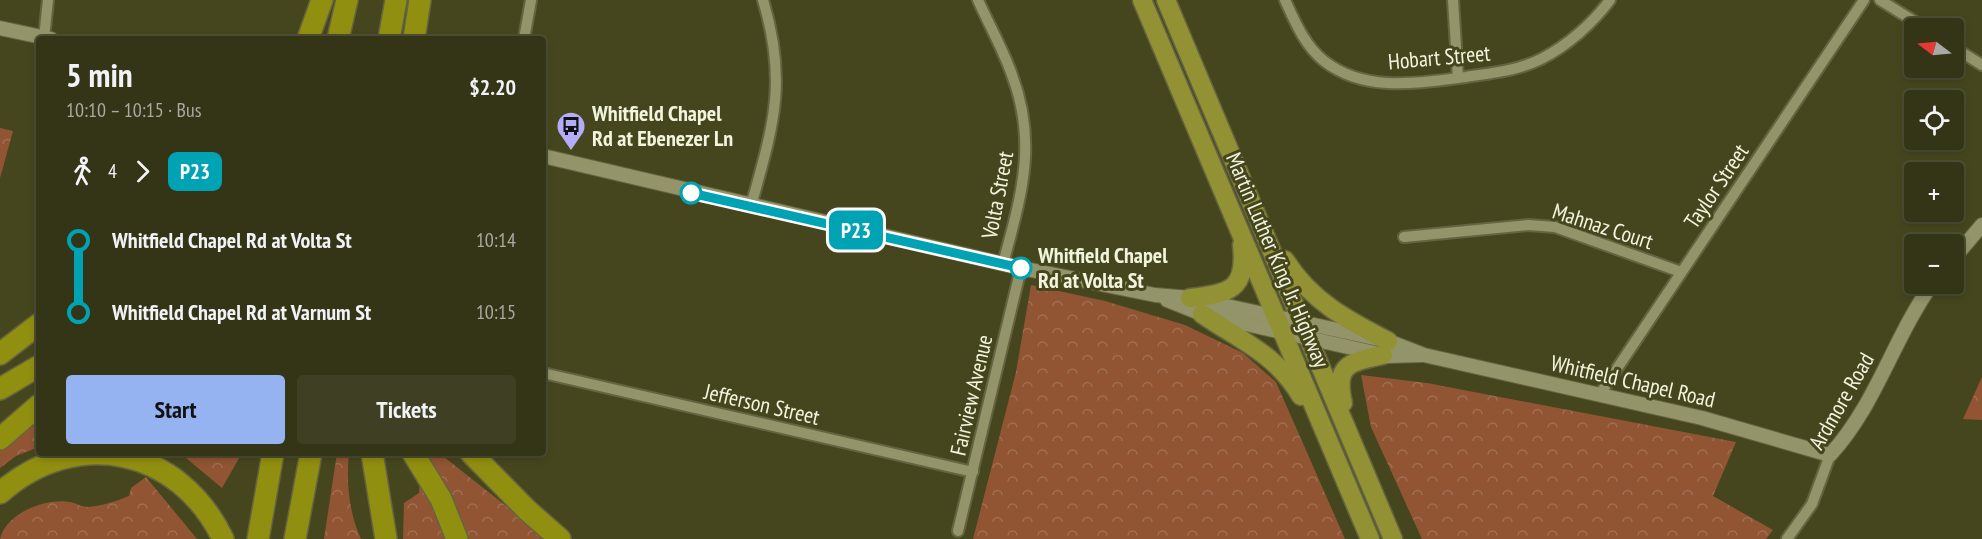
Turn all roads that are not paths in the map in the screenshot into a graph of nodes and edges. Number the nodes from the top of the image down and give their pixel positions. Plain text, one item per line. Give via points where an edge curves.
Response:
1 (48, 0) edge
2 (322, 0) edge
3 (347, 0) edge
4 (353, 0) edge
5 (397, 0) edge
6 (420, 0) edge
7 (531, 0) edge
8 (763, 0) edge
9 (978, 0) edge
10 (1142, 0) edge
11 (1166, 0) edge
12 (1285, 0) edge
13 (1453, 0) edge
14 (1610, 0) edge
15 (1864, 0) edge
16 (1880, 0) edge
17 (1909, 18) edge
18 (0, 28) edge
19 (38, 36) edge
20 (47, 36) edge
21 (309, 36) edge
22 (340, 36) edge
23 (347, 36) edge
24 (391, 36) edge
25 (414, 36) edge
26 (525, 36) edge
27 (1964, 53) edge
28 (1982, 65) edge
29 (1458, 78) junction
30 (546, 157) edge
31 (751, 206) junction
32 (1256, 213) junction
33 (1982, 225) edge
34 (1241, 234) junction
35 (1404, 237) dead end
36 (1964, 246) edge
37 (1003, 264) junction
38 (1021, 268) junction
39 (1682, 272) junction
40 (1925, 294) edge
41 (1155, 295) junction
42 (1190, 298) junction
43 (1202, 314) junction
44 (36, 318) edge
45 (1280, 325) junction
46 (36, 326) edge
47 (1306, 331) junction
48 (0, 343) edge
49 (1386, 348) junction
50 (0, 354) edge
51 (36, 368) edge
52 (546, 374) edge
53 (6, 385) edge
54 (1600, 394) junction
55 (36, 408) edge
56 (1351, 437) junction
57 (0, 439) edge
58 (1329, 443) junction
59 (1830, 455) junction
60 (79, 456) edge
61 (124, 456) edge
62 (272, 456) edge
63 (310, 456) edge
64 (372, 456) edge
65 (415, 456) edge
66 (474, 456) edge
67 (973, 472) junction
68 (0, 493) edge
69 (958, 531) dead end
70 (223, 539) edge
71 (258, 539) edge
72 (295, 539) edge
73 (386, 539) edge
74 (456, 539) edge
75 (560, 539) edge
76 (1370, 539) edge
77 (1393, 539) edge
78 (1787, 539) edge

1 - 20 street
2 - 21 highway
3 - 22 highway
4 - 23 highway
5 - 24 highway
6 - 25 highway
7 - 26 street
8 - 31 street via 777,55 777,89 770,138
9 - 37 street, Volta Street via 1012,74 1027,136 1025,174
10 - 34 main road, Martin Luther King Jr. Highway
11 - 32 main road, Martin Luther King Jr. Highway
12 - 29 street, Hobart Street via 1312,49 1341,70 1366,80 1398,84
13 - 29 street
14 - 29 street, Hobart Street via 1580,32 1539,60
15 - 39 street, Taylor Street
16 - 17 street
18 - 19 street
27 - 28 street
30 - 31 street, Whitfield Chapel Road
31 - 37 street, Whitfield Chapel Road
32 - 47 main road, Martin Luther King Jr. Highway
32 - 49 main road via 1308,291
33 - 36 street
34 - 42 main road via 1244,261 1239,281 1223,294
34 - 45 main road, Martin Luther King Jr. Highway
35 - 39 street, Mahnaz Court via 1528,225 1555,227
37 - 38 street, Whitfield Chapel Road
38 - 41 street, Whitfield Chapel Road
38 - 67 street, Fairview Avenue
39 - 54 street, Taylor Street
40 - 59 street, Ardmore Road via 1861,416
41 - 42 street, Whitfield Chapel Road
41 - 43 street, Whitfield Chapel Road
42 - 45 street, Whitfield Chapel Road
43 - 45 street, Whitfield Chapel Road
43 - 58 main road via 1256,346 1282,369
44 - 48 highway
45 - 47 street, Whitfield Chapel Road
45 - 58 main road, Martin Luther King Jr. Highway
46 - 50 highway
47 - 49 street, Whitfield Chapel Road
47 - 56 main road, Martin Luther King Jr. Highway
49 - 54 street, Whitfield Chapel Road
49 - 56 main road via 1355,360 1343,372 1340,390
51 - 53 highway
52 - 67 street, Jefferson Street
54 - 59 street, Whitfield Chapel Road
55 - 57 highway
56 - 77 main road, Martin Luther King Jr. Highway
58 - 76 main road, Martin Luther King Jr. Highway
59 - 78 street, Ardmore Road via 1812,504
60 - 68 highway via 36,467
61 - 70 highway via 155,467 179,482 213,519
62 - 71 highway
63 - 72 highway
64 - 73 highway
65 - 74 highway via 441,499
66 - 75 highway
67 - 69 street, Fairview Avenue

